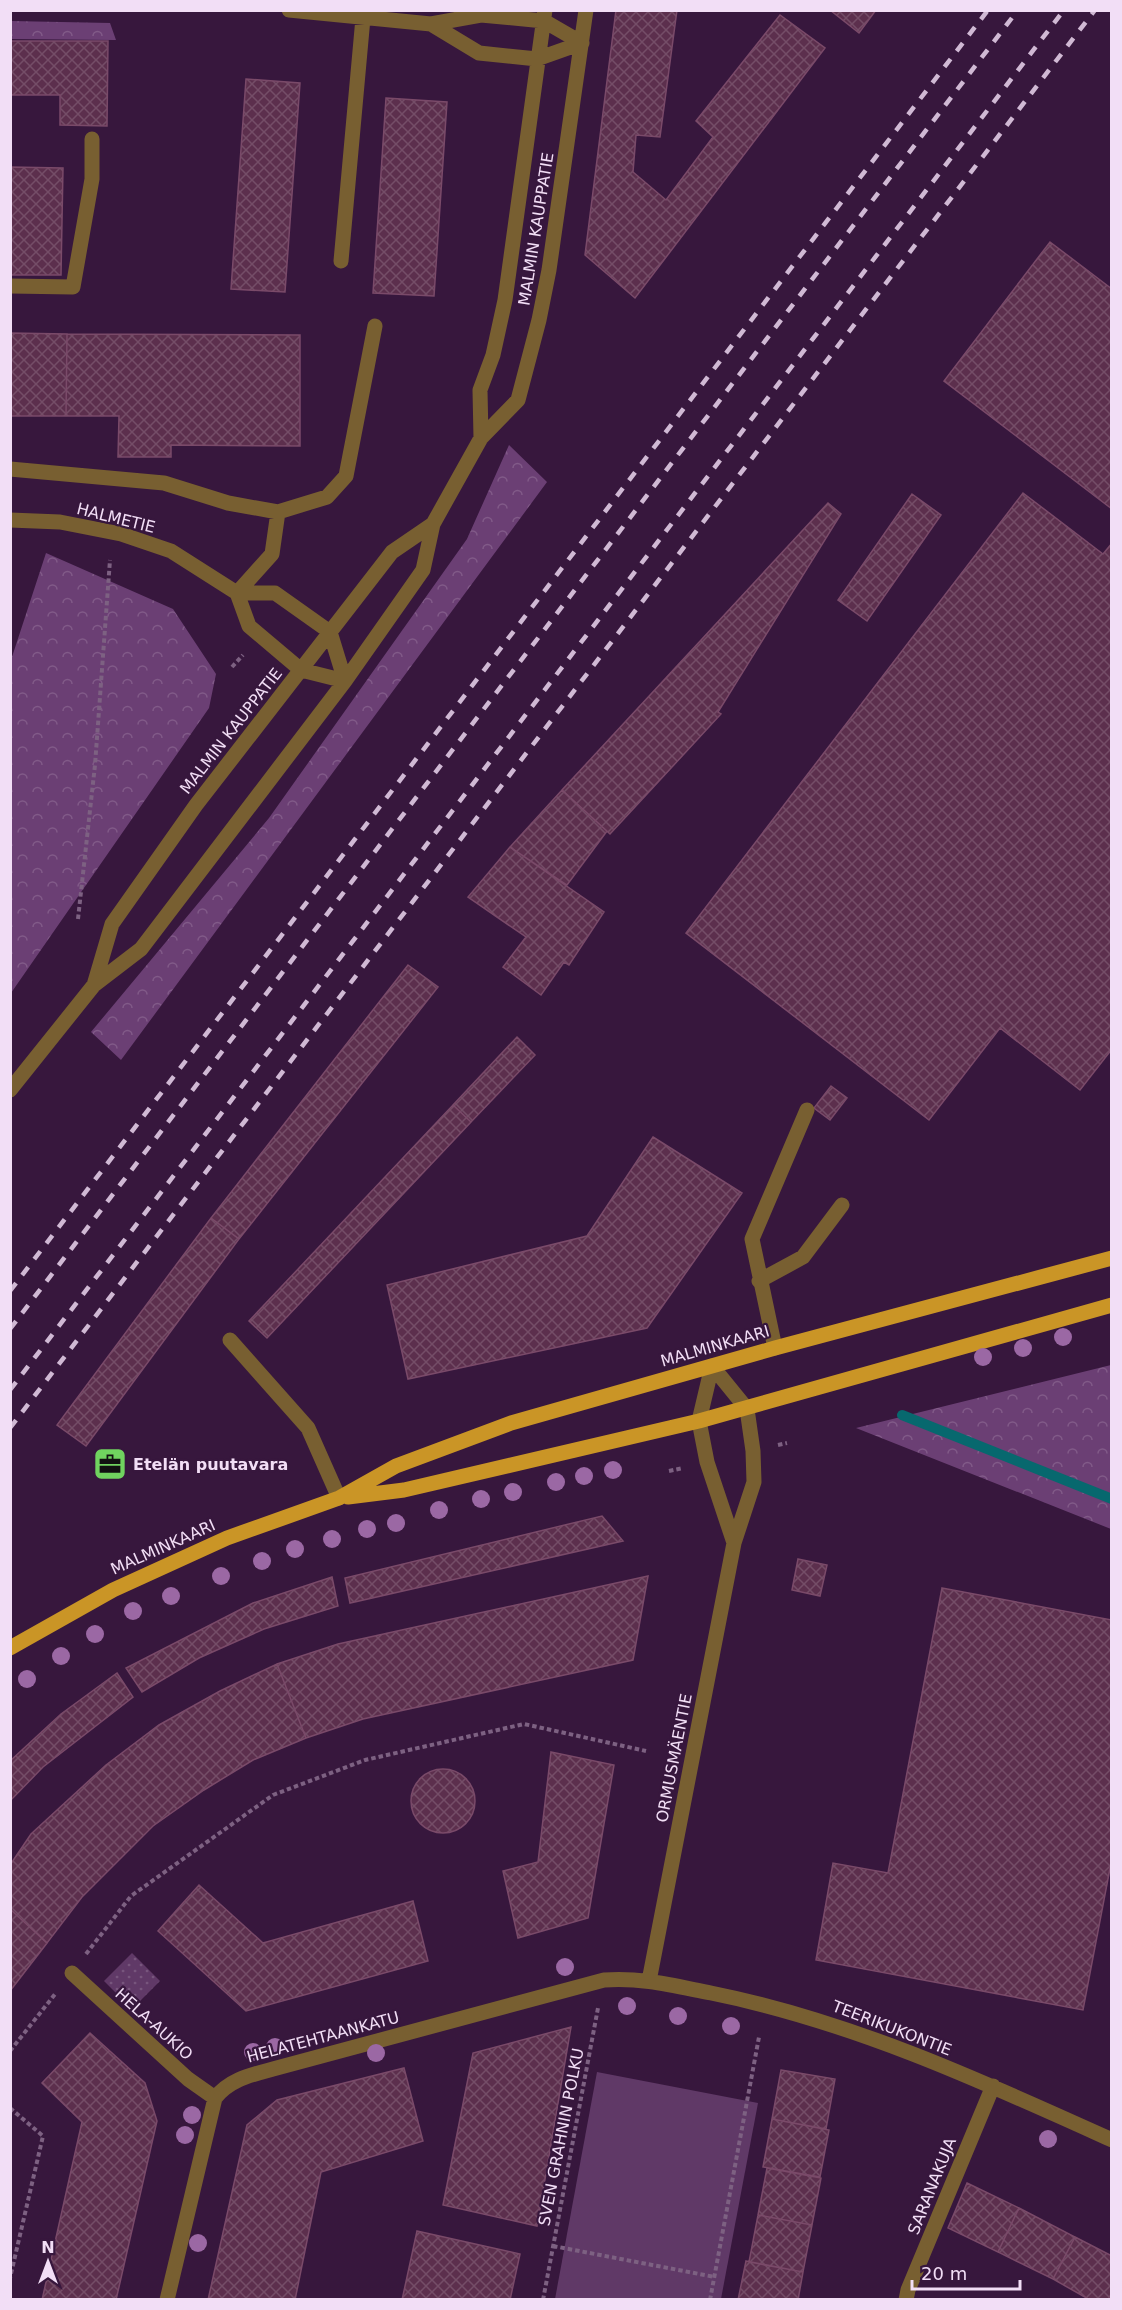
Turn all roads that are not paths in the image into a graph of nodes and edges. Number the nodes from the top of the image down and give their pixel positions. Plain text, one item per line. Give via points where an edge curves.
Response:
1 (289, 10) edge
2 (586, 10) edge
3 (544, 16) edge
4 (363, 18) junction
5 (431, 24) junction
6 (582, 42) junction
7 (537, 59) junction
8 (92, 139) dead end
9 (341, 261) dead end
10 (10, 286) edge
11 (375, 326) dead end
12 (481, 438) junction
13 (10, 469) edge
14 (278, 512) junction
15 (10, 520) edge
16 (433, 524) junction
17 (237, 593) junction
18 (330, 632) junction
19 (301, 670) junction
20 (345, 681) junction
21 (94, 985) junction
22 (10, 1090) edge
23 (807, 1110) dead end
24 (842, 1205) dead end
25 (1112, 1258) edge
26 (759, 1281) junction
27 (1112, 1305) edge
28 (230, 1340) dead end
29 (775, 1348) junction
30 (712, 1366) junction
31 (747, 1408) junction
32 (699, 1421) junction
33 (339, 1498) junction
34 (734, 1543) junction
35 (10, 1648) edge
36 (72, 1973) road end
37 (649, 1980) junction
38 (993, 2086) junction
39 (215, 2098) junction
40 (1112, 2140) edge
41 (167, 2300) edge
42 (906, 2300) edge

1 - 4 street
2 - 6 street, MALMIN KAUPPATIE
3 - 5 street via 481,15
3 - 6 street
3 - 7 street, MALMIN KAUPPATIE
4 - 5 street
4 - 9 street
5 - 7 street via 479,53
6 - 7 street
6 - 12 street, MALMIN KAUPPATIE via 549,270 530,358 518,400
7 - 12 street, MALMIN KAUPPATIE via 505,300 493,355 480,390
8 - 10 street via 92,179 73,287
11 - 14 street via 346,476 327,497
12 - 16 street, MALMIN KAUPPATIE
13 - 14 street via 164,483 228,503
14 - 17 street via 272,554
15 - 17 street, HALMETIE via 60,522 121,534 171,551
16 - 18 street, MALMIN KAUPPATIE via 392,552
16 - 20 street, MALMIN KAUPPATIE via 423,570
17 - 18 street via 275,594
17 - 19 street via 249,626
18 - 19 street, MALMIN KAUPPATIE
18 - 20 street
19 - 20 street
19 - 21 street, MALMIN KAUPPATIE via 196,805 112,924
20 - 21 street, MALMIN KAUPPATIE via 141,949
21 - 22 street, MALMIN KAUPPATIE
23 - 26 street via 752,1239
24 - 26 street via 803,1257
25 - 29 main road, MALMINKAARI
26 - 29 street
27 - 31 main road, MALMINKAARI
28 - 33 street via 308,1428
29 - 30 main road, MALMINKAARI
30 - 31 street
30 - 32 street, ORMUSMÄENTIE
30 - 33 main road, MALMINKAARI via 511,1423 396,1466
31 - 32 main road, MALMINKAARI
31 - 34 street, ORMUSMÄENTIE via 754,1482
32 - 33 main road, MALMINKAARI via 404,1490
32 - 34 street, ORMUSMÄENTIE via 707,1462
33 - 35 main road, MALMINKAARI via 227,1538 113,1590
34 - 37 street, ORMUSMÄENTIE
36 - 39 street, HELA-AUKIO via 188,2079
37 - 38 street, TEERIKUKONTIE via 792,2011
37 - 39 street, HELATEHTAANKATU via 604,1980 236,2080
38 - 40 street, TEERIKUKONTIE
38 - 42 street, SARANAKUJA
39 - 41 street

